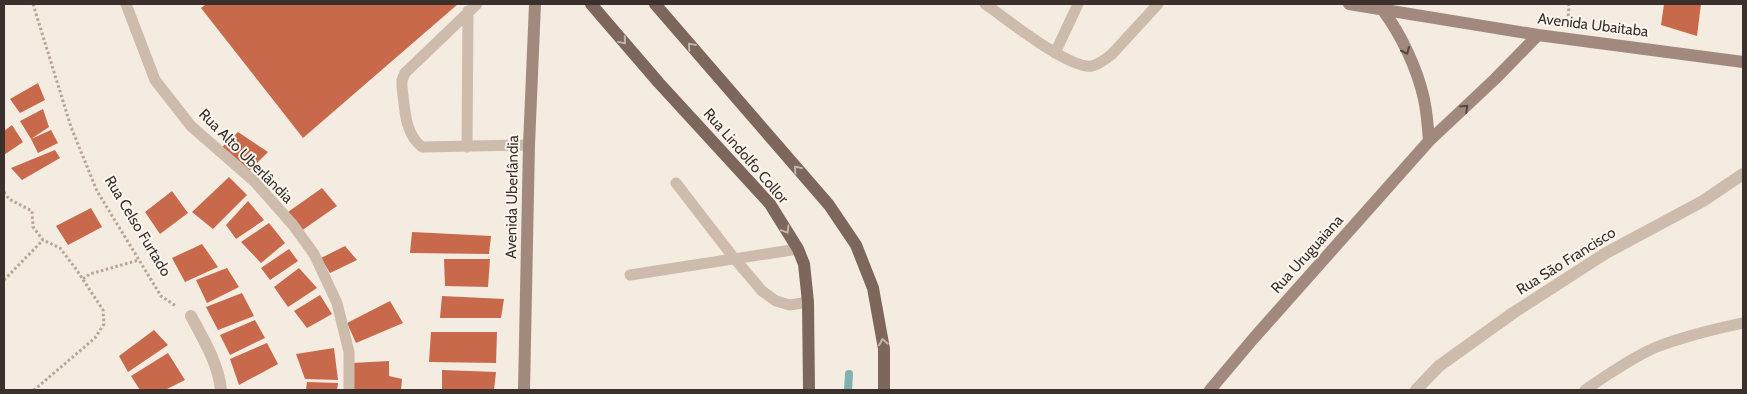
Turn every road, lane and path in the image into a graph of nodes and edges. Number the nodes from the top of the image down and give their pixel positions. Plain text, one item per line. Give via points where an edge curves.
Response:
1 (33, 4) edge
2 (126, 4) edge
3 (535, 4) edge
4 (591, 4) edge
5 (655, 4) edge
6 (985, 4) edge
7 (1078, 4) edge
8 (1158, 4) edge
9 (1349, 4) edge
10 (473, 8) edge
11 (1382, 9) junction
12 (1538, 35) junction
13 (1055, 53) junction
14 (1743, 62) edge
15 (1429, 141) junction
16 (529, 144) junction
17 (467, 147) junction
18 (1743, 174) edge
19 (676, 183) dead end
20 (4, 192) edge
21 (43, 240) junction
22 (798, 250) junction
23 (734, 258) junction
24 (138, 260) junction
25 (630, 275) dead end
26 (82, 279) junction
27 (4, 280) edge
28 (808, 302) junction
29 (191, 316) joint
30 (1743, 323) edge
31 (34, 390) edge
32 (221, 390) edge
33 (349, 390) edge
34 (524, 390) edge
35 (809, 390) edge
36 (884, 390) edge
37 (1210, 390) edge
38 (1416, 390) edge
39 (1585, 390) edge

1 - 24 path, Rua Celso Furtado via 70,127 96,192
2 - 33 lane, Rua Alto Uberlândia via 155,80 191,126 254,181 314,254 337,303 349,352
3 - 16 street, Avenida Uberlândia
4 -> 22 main road, Rua Lindolfo Collor via 770,204
36 -> 5 main road, Rua Lindolfo Collor via 884,349 872,288 856,245 829,205
6 - 13 lane
7 - 13 lane
8 - 13 lane via 1103,61 1084,66
9 - 11 street, Avenida Ubaitaba
10 - 17 lane
10 - 17 lane via 405,73 402,80 409,133 415,141 422,147
11 - 12 street, Avenida Ubaitaba
11 -> 15 street via 1394,24 1414,70 1423,97
12 - 14 street, Avenida Ubaitaba
15 -> 12 street, Rua Uruguaiana
15 - 37 street, Rua Uruguaiana
16 - 17 lane
16 - 34 street, Avenida Uberlândia
18 - 38 street, Rua São Francisco via 1703,201 1606,254 1512,313 1439,366
19 - 23 lane
20 - 21 path via 9,199 32,211 33,227
21 - 26 path via 60,248
21 - 27 path
22 - 23 lane
22 - 28 main road, Rua Lindolfo Collor via 804,264
23 - 25 lane
23 - 28 lane via 762,291 776,301 790,305
24 - 26 path
24 - 29 path, Rua Celso Furtado via 161,296
26 - 31 path via 103,310 104,324 94,338
28 - 35 main road, Rua Lindolfo Collor
29 - 32 street via 208,348
30 - 39 lane via 1654,348

